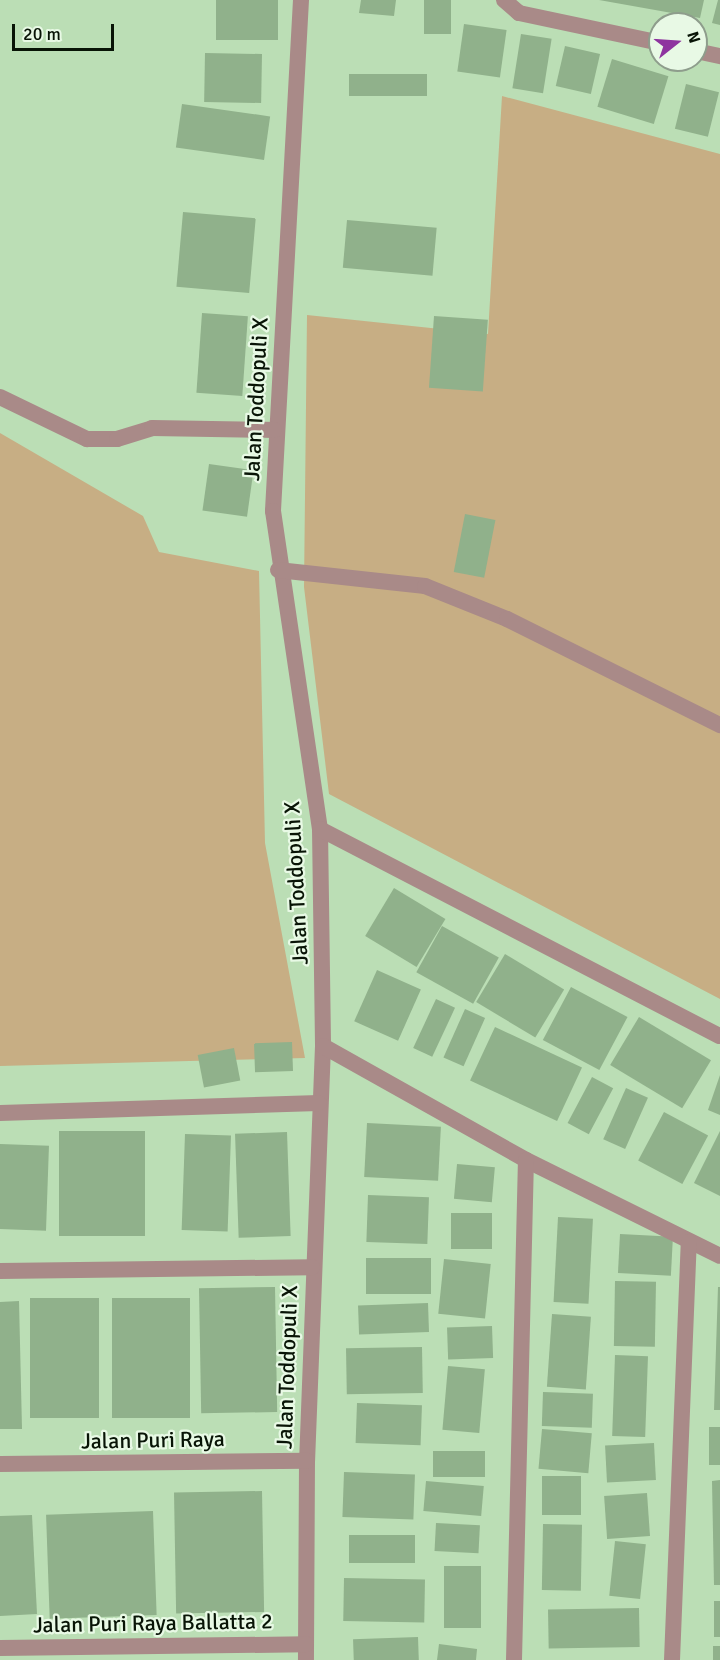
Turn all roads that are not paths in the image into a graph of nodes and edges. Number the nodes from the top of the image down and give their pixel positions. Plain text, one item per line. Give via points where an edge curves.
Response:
1 (301, 0) edge
2 (504, 0) edge
3 (648, 40) edge
4 (0, 397) edge
5 (274, 430) junction
6 (278, 570) junction
7 (720, 725) edge
8 (320, 829) junction
9 (720, 1036) edge
10 (322, 1046) junction
11 (319, 1102) junction
12 (0, 1113) edge
13 (526, 1160) junction
14 (689, 1242) junction
15 (720, 1256) edge
16 (312, 1267) junction
17 (0, 1271) edge
18 (307, 1461) junction
19 (0, 1464) edge
20 (0, 1648) edge
21 (306, 1652) edge
22 (514, 1660) edge
23 (672, 1660) edge

1 - 5 street, Jalan Toddopuli X
2 - 3 street via 519,13
4 - 5 street via 87,439 117,439 152,428
5 - 6 street, Jalan Toddopuli X
6 - 7 street via 425,586 507,619
6 - 8 street, Jalan Toddopuli X
8 - 9 street
8 - 10 street, Jalan Toddopuli X
10 - 11 street, Jalan Toddopuli X
10 - 13 street
11 - 12 street
11 - 16 street, Jalan Toddopuli X
13 - 14 street
13 - 22 street
14 - 15 street
14 - 23 street
16 - 17 street
16 - 18 street, Jalan Toddopuli X
18 - 19 street, Jalan Puri Raya
18 - 21 street, Jalan Toddopuli X
20 - 21 street, Jalan Puri Raya Ballatta 2

